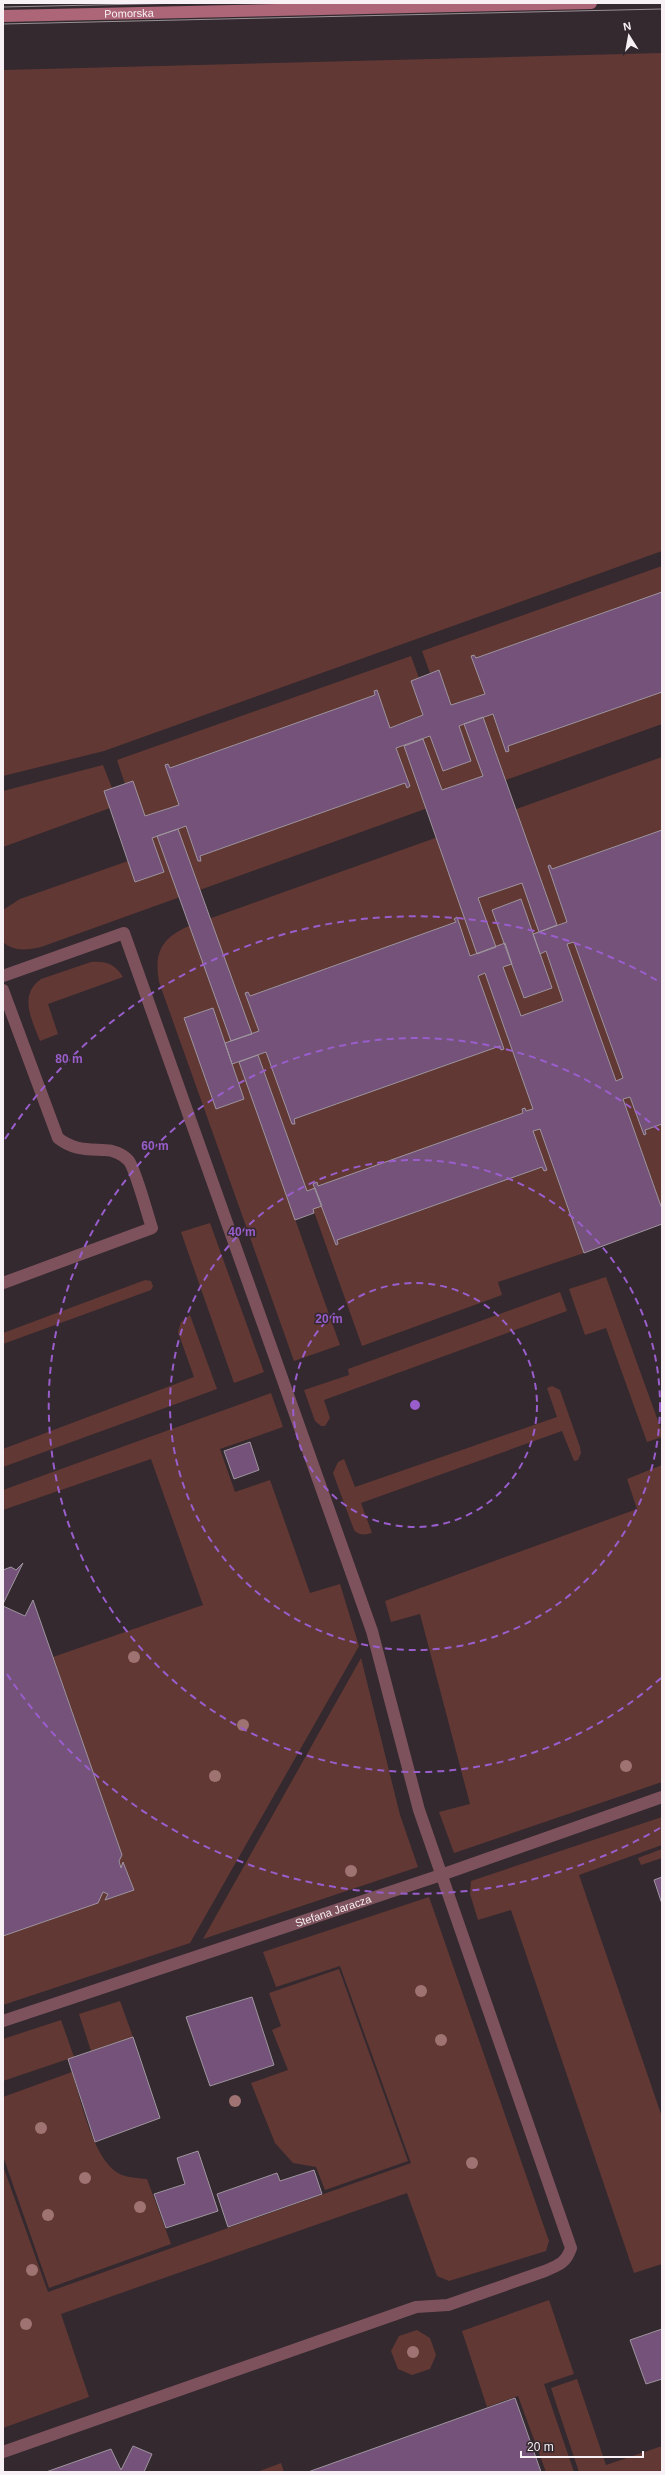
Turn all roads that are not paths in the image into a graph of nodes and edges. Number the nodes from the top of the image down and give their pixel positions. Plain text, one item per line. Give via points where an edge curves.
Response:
1 (591, 3) edge
2 (3, 16) edge
3 (3, 976) edge
4 (3, 990) edge
5 (3, 1283) edge
6 (662, 1797) edge
7 (441, 1875) junction
8 (3, 2021) edge
9 (3, 2452) edge

1 - 2 street, Pomorska
3 - 7 street via 124,933 372,1632 419,1810
4 - 5 street via 58,1138 68,1145 85,1150 119,1153 129,1161 152,1228
6 - 7 street, Stefana Jaracza
7 - 8 street, Stefana Jaracza
7 - 9 street via 569,2238 571,2248 568,2259 553,2268 448,2305 416,2307

